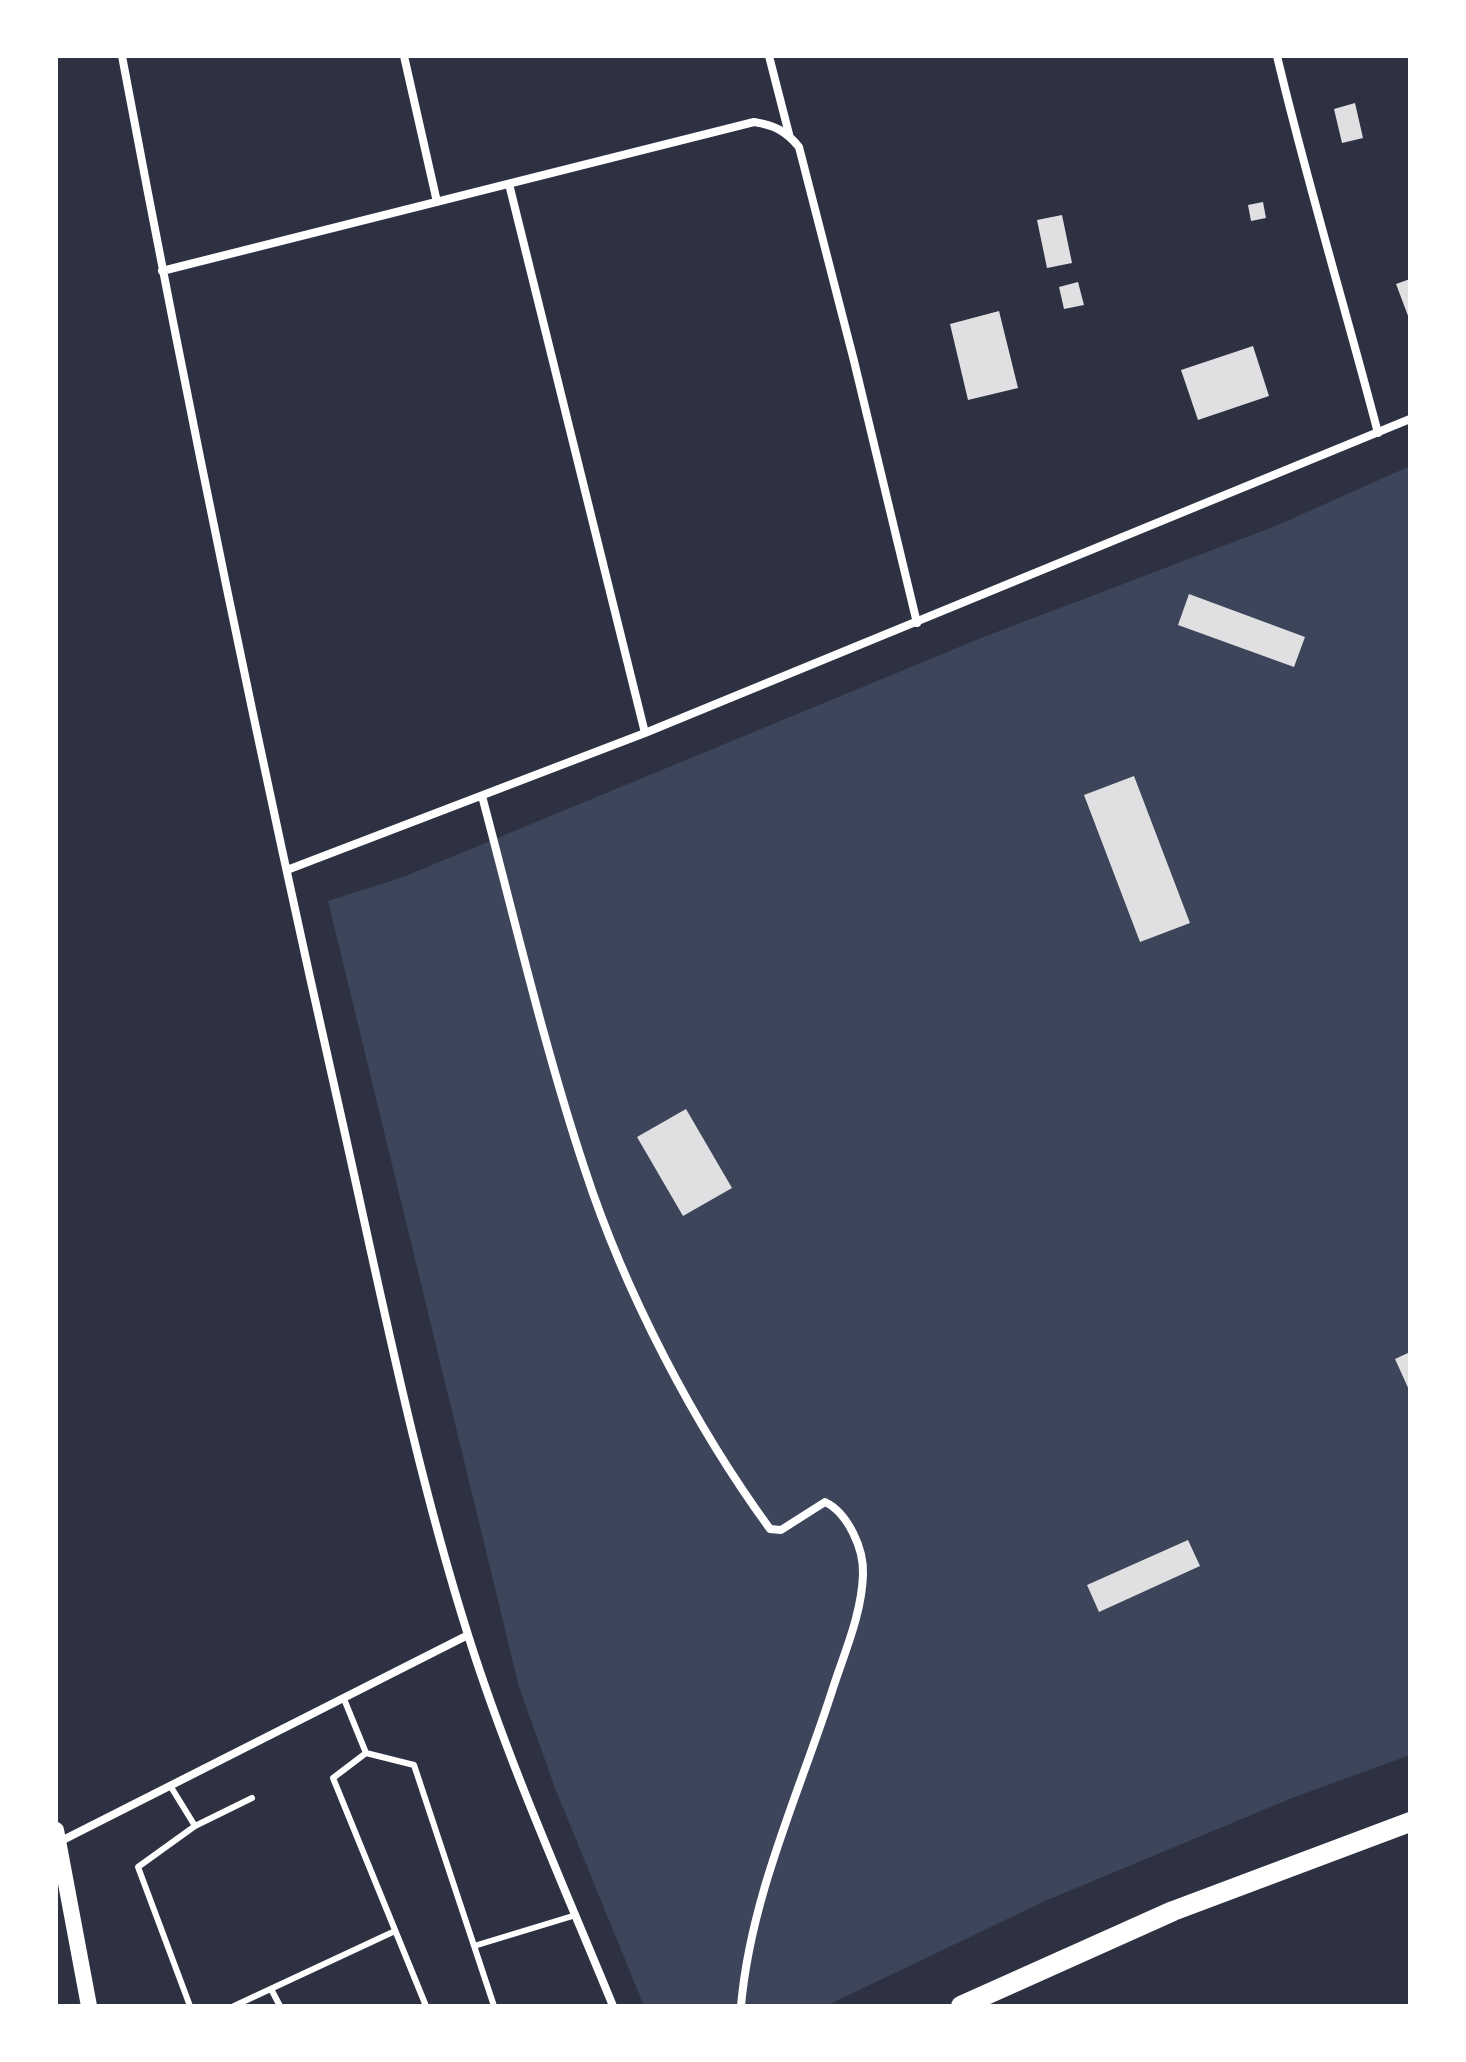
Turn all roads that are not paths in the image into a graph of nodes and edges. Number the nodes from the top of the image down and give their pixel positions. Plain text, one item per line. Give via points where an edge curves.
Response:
1 (122, 56) edge
2 (404, 56) edge
3 (769, 56) edge
4 (1277, 56) edge
5 (789, 134) junction
6 (509, 184) junction
7 (437, 202) junction
8 (162, 271) junction
9 (1410, 419) edge
10 (1378, 433) junction
11 (917, 623) junction
12 (645, 733) junction
13 (482, 796) junction
14 (287, 870) junction
15 (468, 1635) junction
16 (344, 1699) junction
17 (366, 1753) junction
18 (171, 1787) junction
19 (252, 1798) dead end
20 (1410, 1822) edge
21 (195, 1826) junction
22 (57, 1839) edge
23 (576, 1915) junction
24 (395, 1931) junction
25 (474, 1946) junction
26 (271, 1989) junction
27 (89, 2006) edge
28 (190, 2006) edge
29 (234, 2006) edge
30 (280, 2006) edge
31 (426, 2006) edge
32 (494, 2006) edge
33 (613, 2006) edge
34 (741, 2006) edge
35 (961, 2006) edge

1 - 8 street
2 - 7 street
3 - 5 street
4 - 10 street
5 - 6 street via 754,122
5 - 11 street via 799,147
6 - 7 street
6 - 12 street
7 - 8 street
8 - 14 street
9 - 10 street
10 - 11 street
11 - 12 street
12 - 13 street
13 - 14 street
13 - 34 street via 585,1171 629,1283 686,1397 770,1529 781,1530 825,1502 836,1507 856,1539 863,1569 857,1615 762,1891 745,1961
14 - 15 street via 414,1437
15 - 16 street
15 - 23 street
16 - 17 lane
16 - 18 street
17 - 24 lane via 333,1778
17 - 25 lane via 414,1765
18 - 21 lane
18 - 22 street
19 - 21 lane
20 - 35 main road via 1173,1911
21 - 28 lane via 138,1867
22 - 27 main road
23 - 25 lane
23 - 33 street
24 - 26 lane
24 - 31 lane
25 - 32 lane
26 - 29 lane
26 - 30 lane

